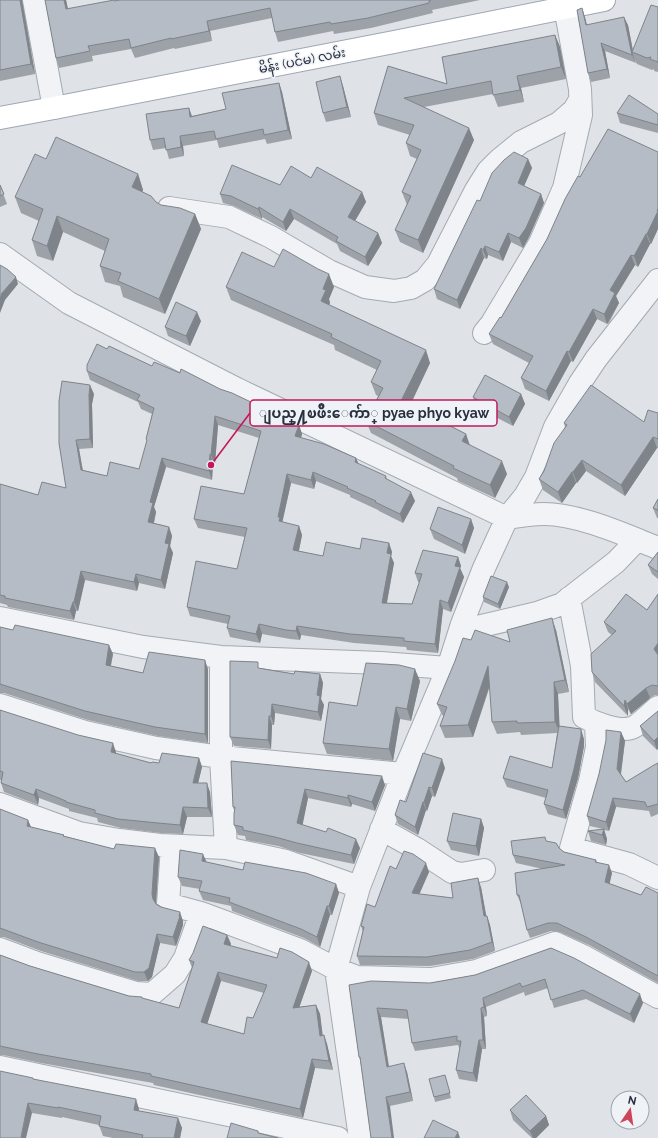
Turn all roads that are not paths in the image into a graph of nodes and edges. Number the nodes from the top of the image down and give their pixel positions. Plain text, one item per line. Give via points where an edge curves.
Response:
1 (34, 0) edge
2 (604, 0) edge
3 (565, 7) junction
4 (580, 100) junction
5 (54, 108) junction
6 (0, 118) edge
7 (169, 208) edge
8 (0, 254) edge
9 (658, 280) edge
10 (484, 333) dead end
11 (507, 518) junction
12 (637, 540) junction
13 (658, 548) edge
14 (569, 598) junction
15 (0, 618) edge
16 (460, 631) junction
17 (221, 657) junction
18 (448, 668) junction
19 (0, 705) edge
20 (658, 707) edge
21 (596, 723) junction
22 (221, 757) junction
23 (403, 774) junction
24 (0, 804) edge
25 (381, 829) junction
26 (172, 846) junction
27 (226, 848) junction
28 (484, 870) dead end
29 (658, 878) edge
30 (359, 887) junction
31 (201, 913) junction
32 (0, 949) edge
33 (336, 969) junction
34 (656, 991) edge
35 (0, 1068) edge
36 (338, 1138) edge
37 (360, 1138) edge

1 - 5 street
2 - 3 main road, မိန်း (ပင်မ) လမ်း
3 - 4 street
3 - 5 main road, မိန်း (ပင်မ) လမ်း
4 - 7 street via 574,110 559,124 521,142 488,171 438,264 425,280 411,288 394,291 365,287 329,271 271,236 229,217
4 - 10 street via 581,115 564,188 540,243
5 - 6 main road, မိန်း (ပင်မ) လမ်း
8 - 11 street via 69,303 237,389
9 - 11 street via 580,383 555,427 526,496
11 - 12 street via 544,514 566,517 587,521
11 - 16 street via 484,568
12 - 13 street
12 - 14 street via 616,562
14 - 16 street via 562,604 537,613
14 - 21 street via 582,666 584,716
15 - 17 street via 143,647
16 - 18 street
17 - 18 street
17 - 22 street
18 - 23 street
19 - 22 street via 84,732 156,748
20 - 21 street via 632,728 622,729
21 - 29 street via 597,746 572,848 629,864
22 - 23 street
22 - 27 street
23 - 25 street
24 - 26 street via 79,832
25 - 28 street via 452,872 461,874
25 - 30 street
26 - 27 street
26 - 31 street via 168,904
27 - 30 street via 286,861
30 - 33 street
31 - 32 street via 185,958 175,974 152,994 136,993
31 - 33 street via 300,950
33 - 34 street via 357,977 432,979 476,972 555,943
33 - 37 street
35 - 36 street

